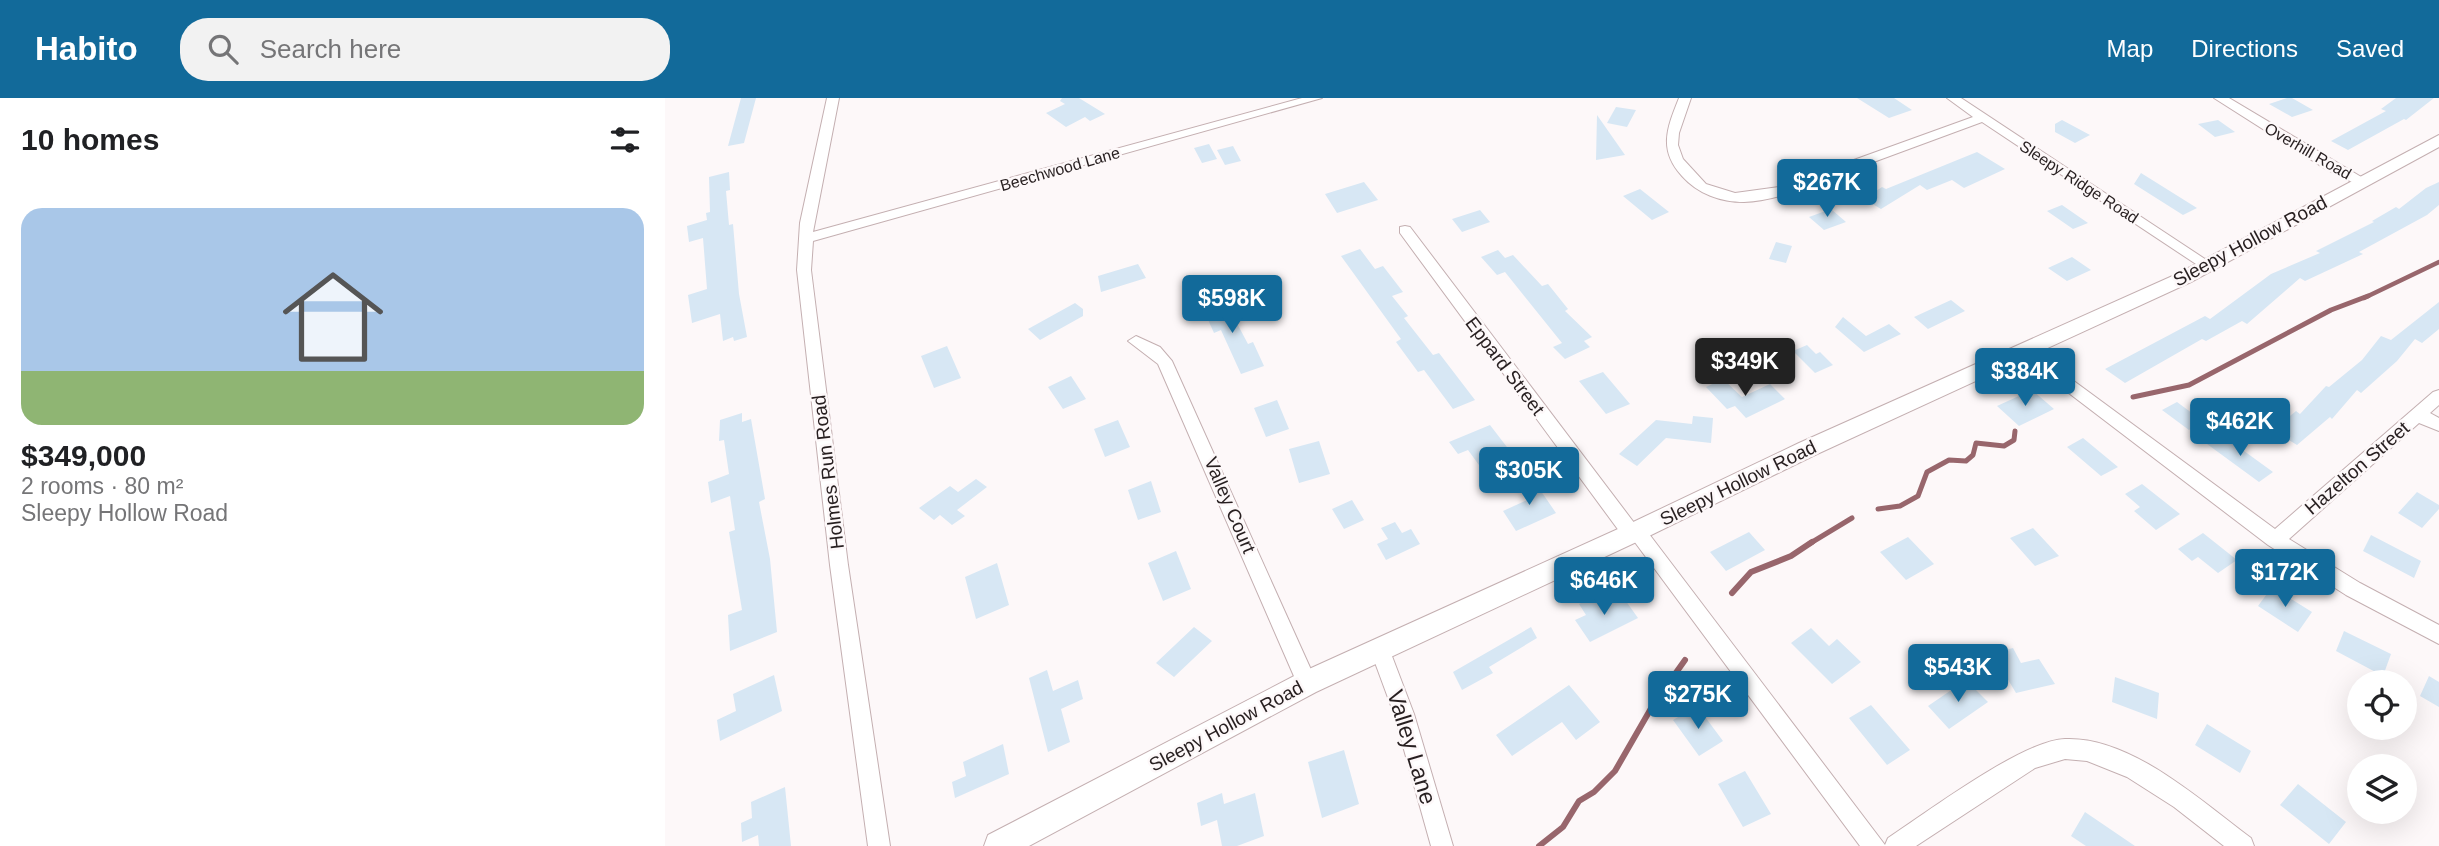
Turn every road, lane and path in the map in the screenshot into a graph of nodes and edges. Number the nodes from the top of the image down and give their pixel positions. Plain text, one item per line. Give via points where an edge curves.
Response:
1 (833, 98) edge
2 (1316, 98) edge
3 (1685, 98) edge
4 (1953, 98) edge
5 (2220, 98) edge
6 (1982, 118) junction
7 (2439, 140) edge
8 (2361, 181) junction
9 (1405, 230) dead end
10 (805, 239) junction
11 (2207, 265) junction
12 (1136, 341) dead end
13 (2025, 351) junction
14 (2439, 396) edge
15 (2418, 415) junction
16 (2439, 425) edge
17 (1635, 532) junction
18 (2275, 540) junction
19 (2439, 635) edge
20 (1380, 649) junction
21 (1307, 683) junction
22 (879, 846) edge
23 (999, 846) edge
24 (1442, 846) edge
25 (1874, 846) edge
26 (1896, 846) edge
27 (2243, 846) edge

1 - 10 street, Holmes Run Road
2 - 10 street, Beechwood Lane
3 - 6 street via 1671,143 1680,166 1708,191 1736,198 1784,190
4 - 6 street, Sleepy Ridge Road
5 - 8 street, Overhill Road
6 - 11 street, Sleepy Ridge Road
7 - 8 main road, Sleepy Hollow Road
8 - 11 main road, Sleepy Hollow Road
9 - 17 street, Eppard Street
10 - 22 street, Holmes Run Road via 804,270 838,552
11 - 13 main road, Sleepy Hollow Road
12 - 21 street, Valley Court via 1164,361
13 - 17 main road, Sleepy Hollow Road
13 - 18 street
14 - 15 street, Hazelton Street
15 - 16 street
15 - 18 street, Hazelton Street
17 - 20 main road, Sleepy Hollow Road
17 - 25 street, Eppard Street
18 - 19 street
20 - 21 main road, Sleepy Hollow Road
20 - 24 street, Valley Lane
21 - 23 main road, Sleepy Hollow Road
26 - 27 street via 2028,760 2068,749 2091,752 2130,767

